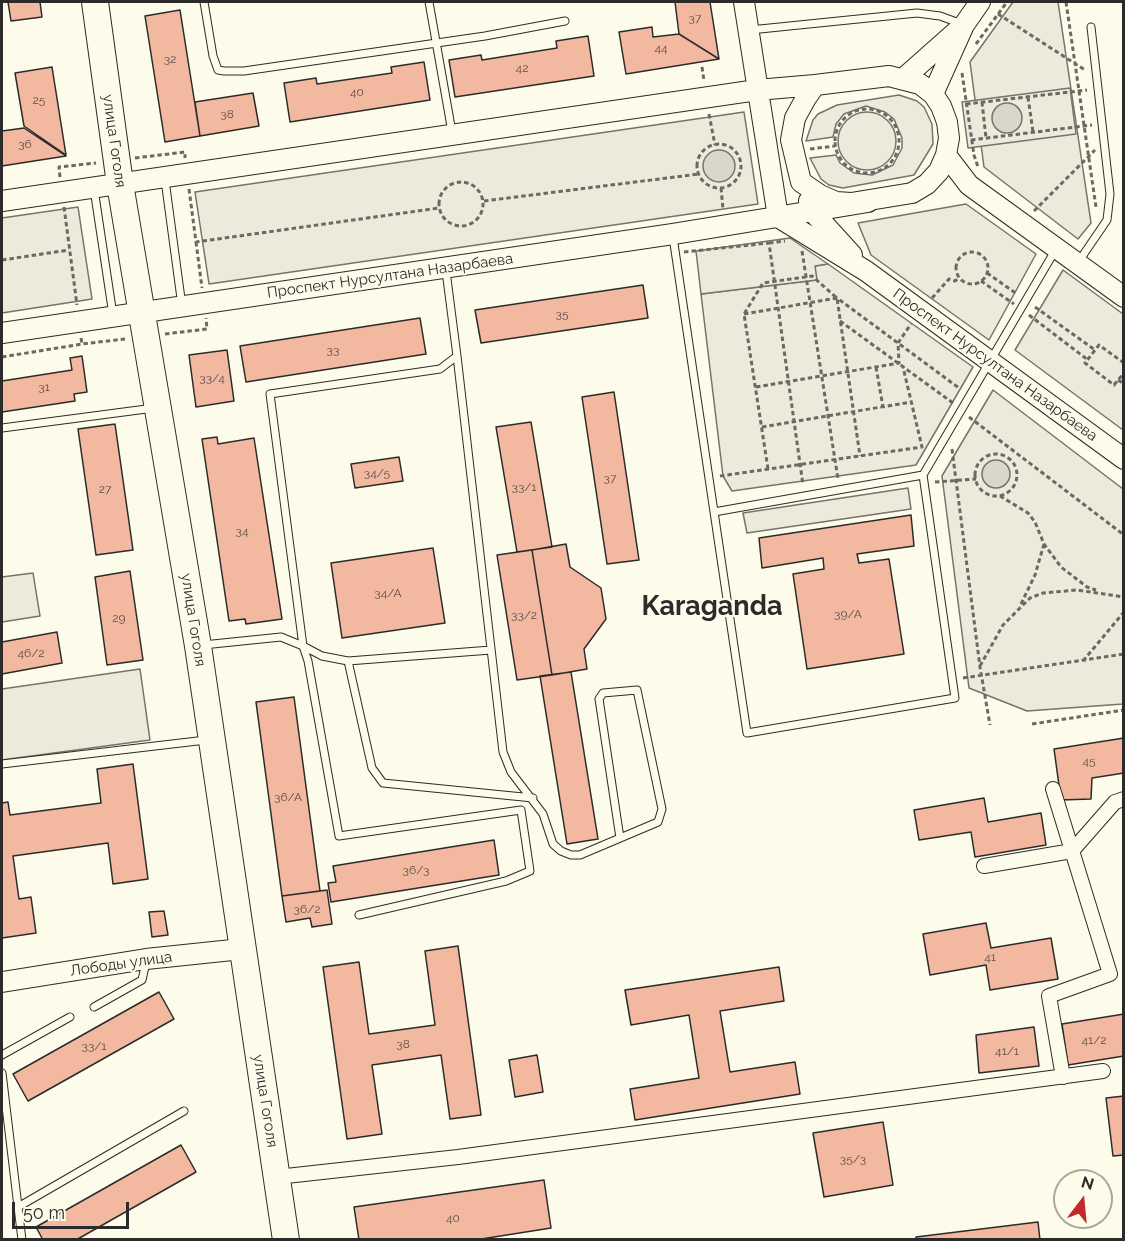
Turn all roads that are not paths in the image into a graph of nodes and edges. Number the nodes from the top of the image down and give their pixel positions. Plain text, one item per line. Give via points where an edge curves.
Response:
1 (94, 2) edge
2 (204, 2) edge
3 (429, 2) edge
4 (744, 2) edge
5 (980, 2) edge
6 (565, 21) dead end
7 (964, 25) junction
8 (1091, 27) dead end
9 (748, 30) junction
10 (436, 43) junction
11 (904, 78) junction
12 (815, 85) junction
13 (757, 90) junction
14 (933, 94) junction
15 (452, 135) junction
16 (946, 155) junction
17 (164, 178) junction
18 (801, 182) junction
19 (120, 184) junction
20 (94, 188) junction
21 (2, 201) edge
22 (868, 202) junction
23 (813, 212) junction
24 (778, 217) junction
25 (674, 244) junction
26 (1057, 248) junction
27 (1077, 263) junction
28 (445, 268) junction
29 (866, 271) junction
30 (1124, 297) edge
31 (182, 307) junction
32 (141, 314) junction
33 (114, 317) junction
34 (2, 333) edge
35 (457, 356) junction
36 (991, 360) junction
37 (157, 407) junction
38 (2, 428) edge
39 (1124, 459) edge
40 (923, 475) junction
41 (714, 512) junction
42 (198, 646) junction
43 (303, 646) junction
44 (491, 650) junction
45 (348, 661) junction
46 (211, 739) junction
47 (2, 764) edge
48 (1053, 789) dead end
49 (533, 798) junction
50 (1124, 799) edge
51 (620, 838) junction
52 (1072, 851) junction
53 (984, 866) dead end
54 (359, 915) dead end
55 (242, 949) junction
56 (146, 959) junction
57 (1117, 975) edge
58 (2, 982) edge
59 (94, 1007) dead end
60 (70, 1017) dead end
61 (2, 1055) edge
62 (1103, 1071) dead end
63 (2, 1073) edge
64 (1063, 1077) junction
65 (184, 1111) dead end
66 (277, 1177) junction
67 (18, 1207) junction
68 (22, 1239) edge
69 (286, 1239) edge

1 - 19 highway, улица Гоголя
2 - 10 lane via 218,70 244,71
3 - 10 lane
4 - 9 main road
5 - 7 main road
6 - 10 lane
7 - 9 lane via 917,13
7 - 11 main road
7 - 14 main road
8 - 27 lane via 1110,194 1107,220
9 - 13 main road
10 - 15 lane
11 - 12 main road via 889,76
11 - 14 main road
12 - 13 main road
12 - 18 main road via 795,118 791,141
13 - 15 main road
13 - 24 main road
14 - 16 main road via 947,122
15 - 17 main road
16 - 22 main road via 939,171 912,194
16 - 26 main road via 969,185
17 - 19 main road
17 - 31 lane
18 - 22 main road via 836,202
18 - 23 main road
19 - 20 main road
19 - 32 highway, улица Гоголя
20 - 21 main road
20 - 33 lane
22 - 23 main road
23 - 24 main road
23 - 29 main road, Проспект Нурсултана Назарбаева
24 - 25 main road, Проспект Нурсултана Назарбаева
24 - 29 main road, Проспект Нурсултана Назарбаева
25 - 28 main road, Проспект Нурсултана Назарбаева
25 - 41 lane
26 - 27 main road
26 - 36 lane
27 - 30 main road
28 - 31 main road, Проспект Нурсултана Назарбаева
28 - 35 lane
29 - 36 main road, Проспект Нурсултана Назарбаева
31 - 32 main road, Проспект Нурсултана Назарбаева
32 - 33 main road, Проспект Нурсултана Назарбаева
32 - 37 highway, улица Гоголя
33 - 34 main road, Проспект Нурсултана Назарбаева
35 - 43 lane via 440,369 270,394
35 - 44 lane
36 - 39 main road, Проспект Нурсултана Назарбаева
36 - 40 lane
37 - 38 lane
37 - 42 highway, улица Гоголя
40 - 41 lane
40 - 41 lane via 955,699 747,734
42 - 43 lane via 281,638
42 - 46 highway, улица Гоголя
43 - 45 lane via 322,656
43 - 54 lane via 339,836 521,810 530,871 506,881
44 - 45 lane
44 - 49 lane via 503,752 511,772
45 - 49 lane via 372,768 383,783
46 - 47 lane
46 - 55 highway, улица Гоголя
48 - 52 street
49 - 51 lane via 553,844 561,851 580,855
50 - 52 street via 1115,802
51 - 51 lane via 658,822 662,816 639,694 633,689 603,693 599,699
52 - 53 street
52 - 57 street
55 - 56 main road, Лободы улица
55 - 66 highway, улица Гоголя
56 - 58 main road, Лободы улица
56 - 59 lane via 142,980
57 - 64 street via 1049,996
60 - 61 lane
62 - 64 street
63 - 67 lane
64 - 66 street via 458,1157
65 - 67 lane
66 - 69 highway, улица Гоголя
67 - 68 lane

